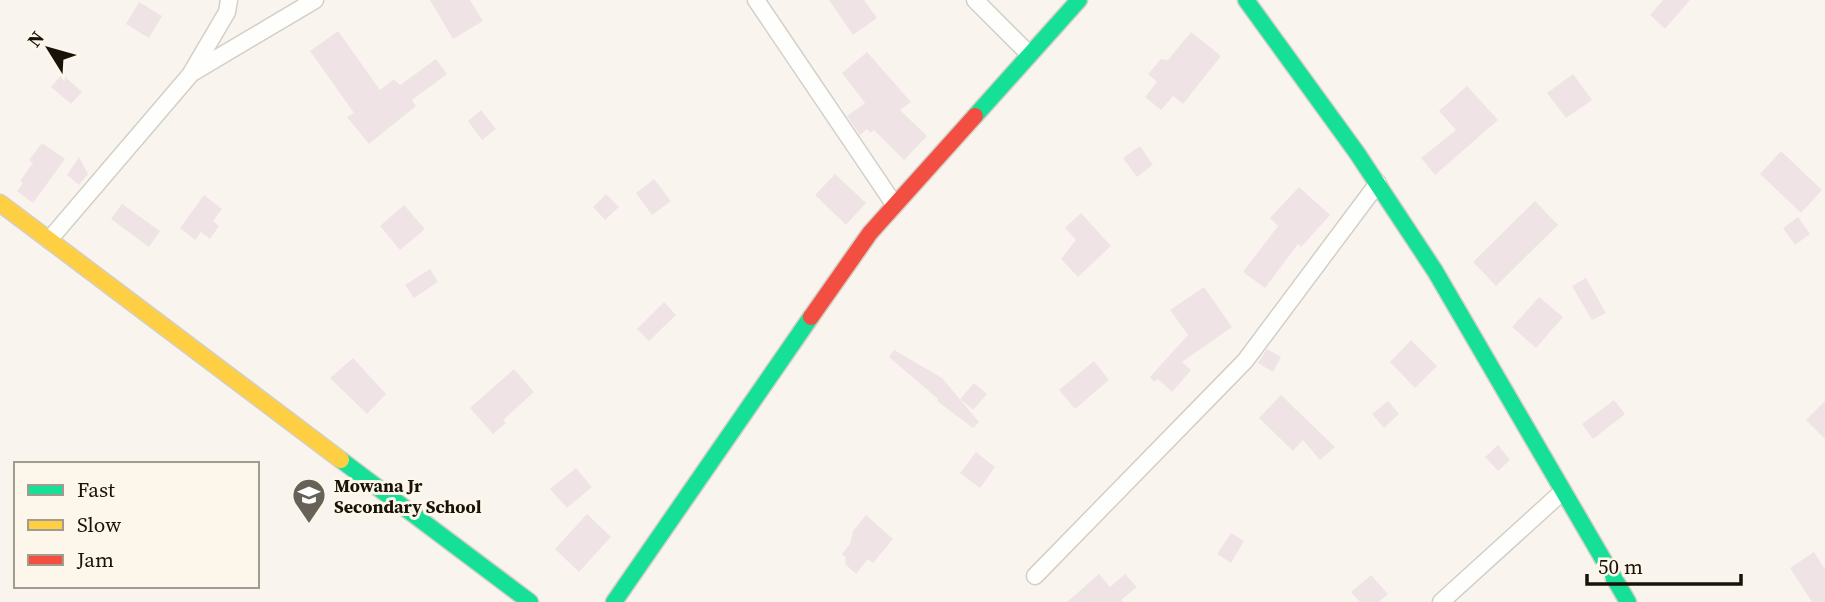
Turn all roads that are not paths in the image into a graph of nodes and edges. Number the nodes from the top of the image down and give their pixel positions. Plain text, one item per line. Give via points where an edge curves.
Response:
1 (229, 0) edge
2 (315, 0) edge
3 (756, 0) edge
4 (975, 0) edge
5 (1079, 0) edge
6 (1246, 0) edge
7 (1030, 54) junction
8 (190, 75) junction
9 (1378, 183) junction
10 (0, 203) edge
11 (894, 204) junction
12 (49, 240) junction
13 (1561, 492) junction
14 (1035, 576) dead end
15 (530, 602) edge
16 (614, 602) edge
17 (1441, 602) edge
18 (1628, 602) edge

1 - 8 street via 227,12
2 - 8 street
3 - 11 street
4 - 7 street
5 - 7 street
6 - 9 street
7 - 11 street
8 - 12 street
9 - 13 street via 1460,311
9 - 14 street via 1245,361
10 - 12 street
11 - 16 street
12 - 15 street
13 - 17 street
13 - 18 street

